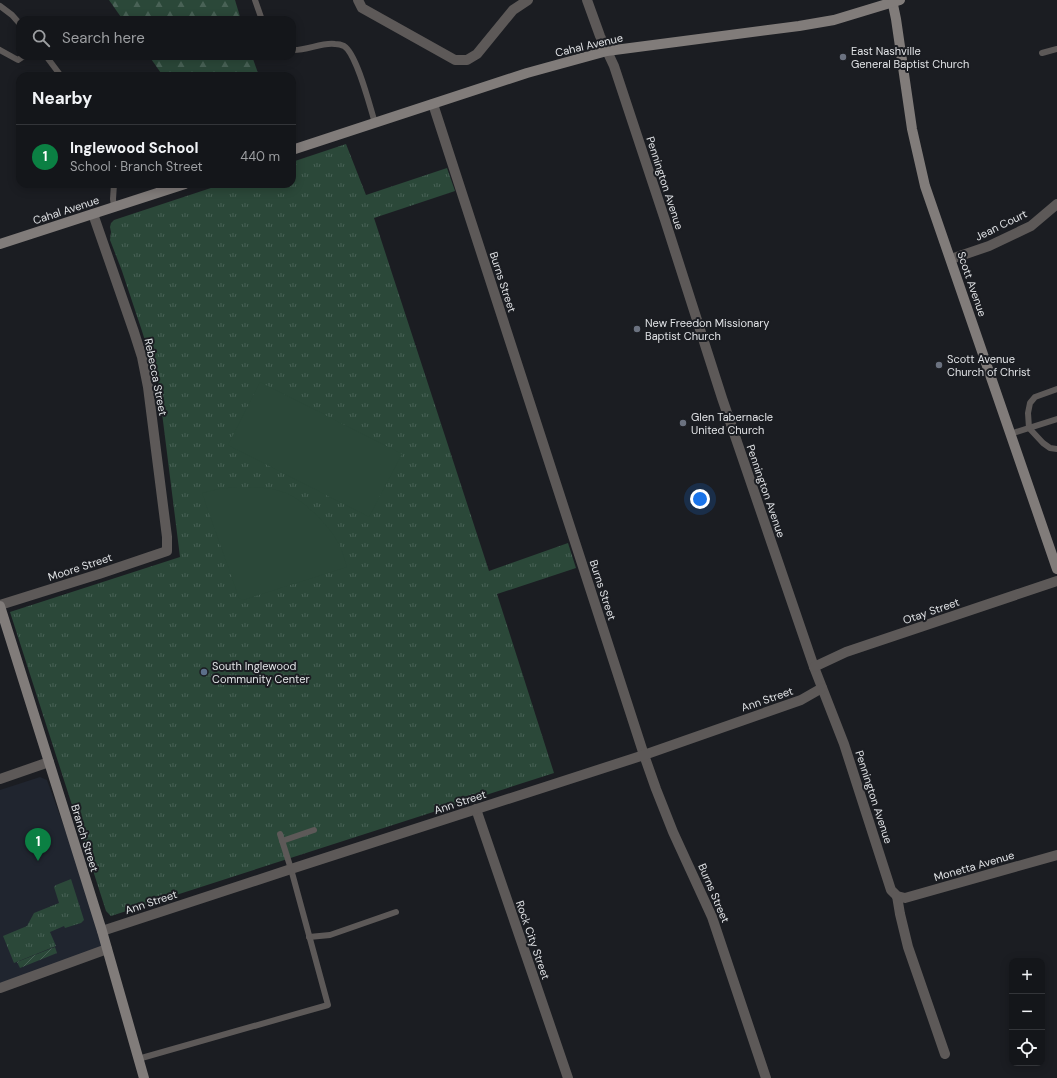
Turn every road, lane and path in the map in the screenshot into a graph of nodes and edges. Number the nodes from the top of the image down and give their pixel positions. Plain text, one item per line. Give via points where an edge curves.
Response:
1 (255, 0) edge
2 (358, 0) edge
3 (528, 0) edge
4 (587, 0) edge
5 (895, 1) edge
6 (0, 6) edge
7 (261, 16) edge
8 (16, 20) edge
9 (1057, 49) edge
10 (0, 50) edge
11 (296, 50) edge
12 (607, 51) junction
13 (1042, 53) dead end
14 (16, 59) edge
15 (49, 60) edge
16 (58, 72) edge
17 (433, 104) junction
18 (375, 123) junction
19 (296, 149) edge
20 (114, 188) edge
21 (173, 188) edge
22 (1057, 204) edge
23 (114, 207) junction
24 (93, 214) junction
25 (0, 244) edge
26 (951, 259) junction
27 (1057, 389) edge
28 (1057, 419) edge
29 (1029, 428) junction
30 (1010, 434) junction
31 (1057, 449) edge
32 (167, 551) joint
33 (1057, 569) edge
34 (1057, 582) edge
35 (0, 605) edge
36 (814, 667) junction
37 (822, 688) junction
38 (644, 755) junction
39 (49, 762) junction
40 (0, 779) edge
41 (476, 809) junction
42 (314, 830) dead end
43 (280, 834) dead end
44 (282, 841) junction
45 (1057, 855) edge
46 (291, 869) junction
47 (897, 896) junction
48 (396, 912) dead end
49 (102, 931) junction
50 (309, 937) junction
51 (107, 949) junction
52 (0, 988) edge
53 (945, 1054) dead end
54 (138, 1059) junction
55 (144, 1078) edge
56 (568, 1078) edge
57 (766, 1078) edge

1 - 7 lane
2 - 3 street via 362,8 455,60 467,60 477,54 513,10
4 - 12 street, Pennington Avenue
5 - 12 street, Cahal Avenue via 834,20
5 - 26 street, Scott Avenue via 912,129 925,186
6 - 8 lane
9 - 13 lane
10 - 14 lane
11 - 18 lane via 334,44 344,47 354,61
12 - 17 street, Cahal Avenue via 527,73
12 - 36 street, Pennington Avenue
15 - 16 lane
17 - 18 street, Cahal Avenue
17 - 38 street, Burns Street
18 - 19 street, Cahal Avenue
20 - 23 lane
21 - 23 street, Cahal Avenue
22 - 26 street, Jean Court via 1031,226 989,246
23 - 24 street, Cahal Avenue
24 - 25 street, Cahal Avenue
24 - 32 street, Rebecca Street via 142,357 148,387
26 - 30 street, Scott Avenue
27 - 29 lane via 1036,397 1030,403
28 - 29 lane
29 - 30 lane
29 - 31 lane via 1043,443
30 - 33 street, Scott Avenue
32 - 35 street, Moore Street
34 - 36 street, Otay Street via 846,652
35 - 39 street, Branch Street
36 - 37 street, Pennington Avenue
37 - 38 street, Ann Street via 801,700
37 - 47 street, Pennington Avenue via 844,744 891,890
38 - 41 street, Ann Street
38 - 57 street, Burns Street via 673,832 712,917
39 - 40 street
39 - 49 street, Branch Street
41 - 46 street, Ann Street
41 - 56 street, Rock City Street
42 - 44 lane
43 - 44 lane
44 - 46 lane
45 - 47 street, Monetta Avenue via 905,898
46 - 49 street, Ann Street
46 - 50 lane
47 - 53 street, Pennington Avenue via 908,947
48 - 50 lane via 330,935
49 - 51 street, Branch Street
50 - 54 lane via 328,1005
51 - 52 street
51 - 54 street, Branch Street
54 - 55 street, Branch Street

